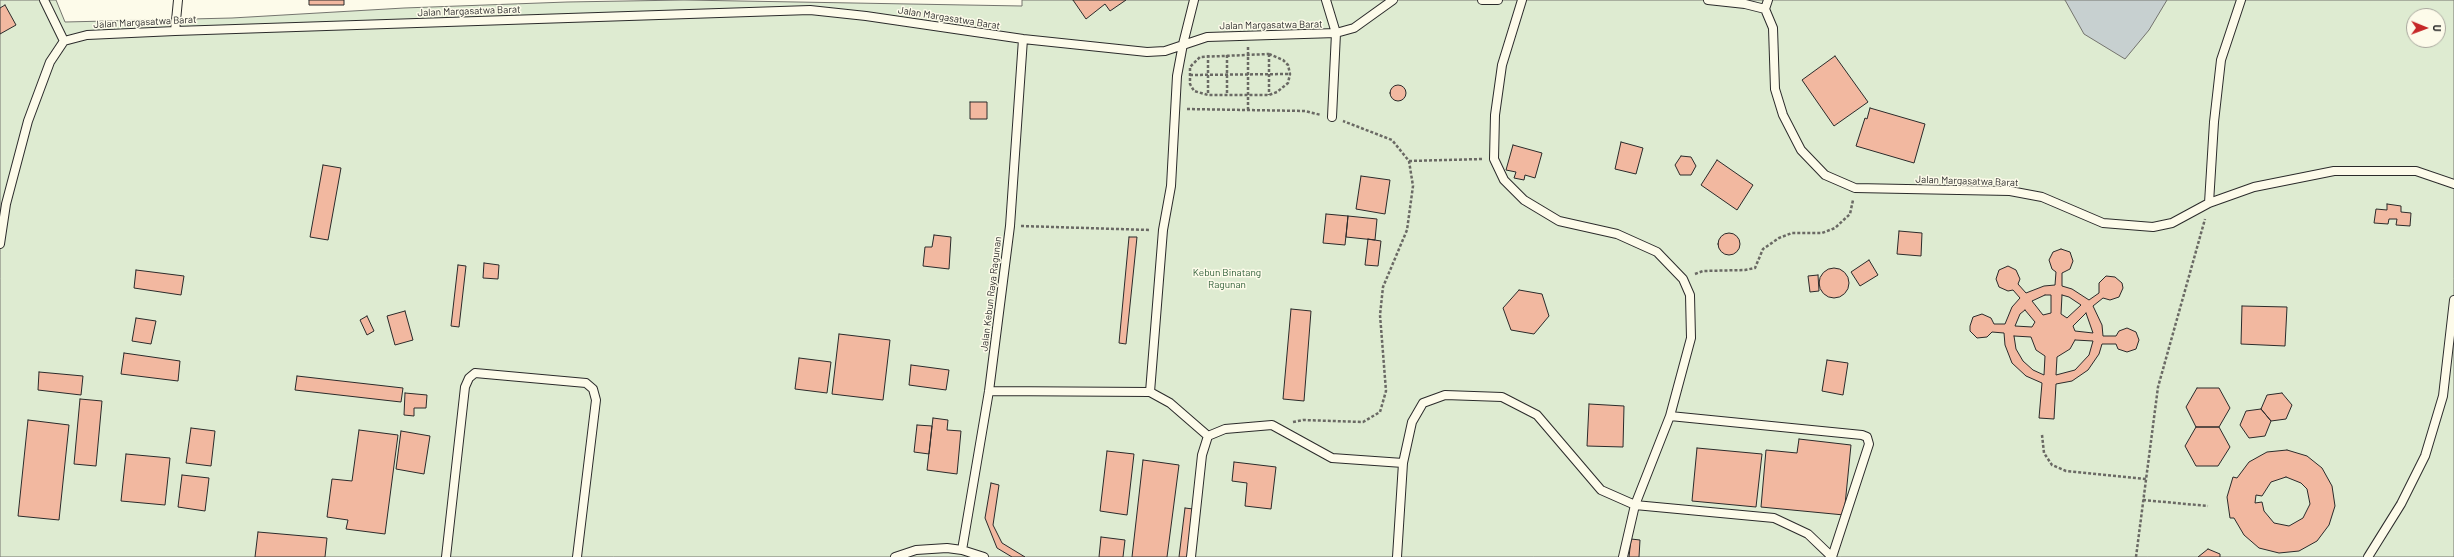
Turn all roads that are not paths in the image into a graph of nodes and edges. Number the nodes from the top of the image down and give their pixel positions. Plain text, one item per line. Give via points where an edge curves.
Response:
1 (44, 0) edge
2 (178, 0) edge
3 (1194, 0) edge
4 (1326, 0) edge
5 (1393, 0) edge
6 (1482, 0) edge
7 (1498, 0) edge
8 (1522, 0) edge
9 (1708, 0) edge
10 (1768, 0) edge
11 (2241, 0) edge
12 (1765, 9) junction
13 (175, 30) junction
14 (1336, 33) junction
15 (1023, 39) junction
16 (64, 41) junction
17 (1182, 44) junction
18 (1332, 117) road end
19 (2454, 184) edge
20 (2209, 203) junction
21 (0, 244) edge
22 (2454, 300) edge
23 (989, 391) junction
24 (1150, 392) junction
25 (1670, 416) junction
26 (1208, 436) junction
27 (1403, 463) junction
28 (1635, 505) junction
29 (962, 550) junction
30 (446, 557) edge
31 (577, 557) edge
32 (894, 557) edge
33 (984, 557) edge
34 (1191, 557) edge
35 (1397, 557) edge
36 (1623, 557) edge
37 (2368, 557) edge

1 - 16 lane
2 - 13 lane
3 - 17 lane
4 - 14 lane, Jalan Margasatwa Barat
5 - 14 lane, Jalan Margasatwa Barat via 1354,28
6 - 7 lane
8 - 25 lane via 1502,65 1495,115 1494,159 1504,180 1524,200 1559,221 1617,234 1657,252 1683,279 1690,295 1691,338
9 - 12 lane
10 - 12 lane
11 - 20 lane via 2221,60
12 - 20 lane, Jalan Margasatwa Barat via 1773,28 1775,89 1782,115 1801,150 1825,175 1855,188 2010,191 2042,197 2103,223 2153,227 2172,223
13 - 15 lane, Jalan Margasatwa Barat via 810,10
13 - 16 lane, Jalan Margasatwa Barat via 87,35
14 - 17 lane, Jalan Margasatwa Barat via 1206,37
14 - 18 lane
15 - 17 lane, Jalan Margasatwa Barat via 1147,52 1165,51
15 - 23 lane, Jalan Kebun Raya Ragunan via 1010,226
16 - 21 lane via 50,62 28,121 6,204
17 - 24 lane via 1174,108 1171,186 1163,230
19 - 20 lane, Jalan Margasatwa Barat via 2416,171 2334,171 2254,187
22 - 37 lane via 2443,396 2425,456 2401,504
23 - 24 lane
23 - 29 lane, Jalan Kebun Raya Ragunan
24 - 26 lane via 1170,402
25 - 28 lane
25 - 28 lane via 1867,437 1868,444 1832,557 1808,534 1774,518
26 - 27 lane via 1225,429 1272,425 1332,458
26 - 34 lane via 1202,455
27 - 28 lane via 1412,422 1423,403 1445,395 1502,397 1537,415 1601,490
27 - 35 lane
28 - 36 lane
29 - 32 lane via 916,550
29 - 33 lane
30 - 31 lane via 465,386 475,373 586,383 593,389 596,400

